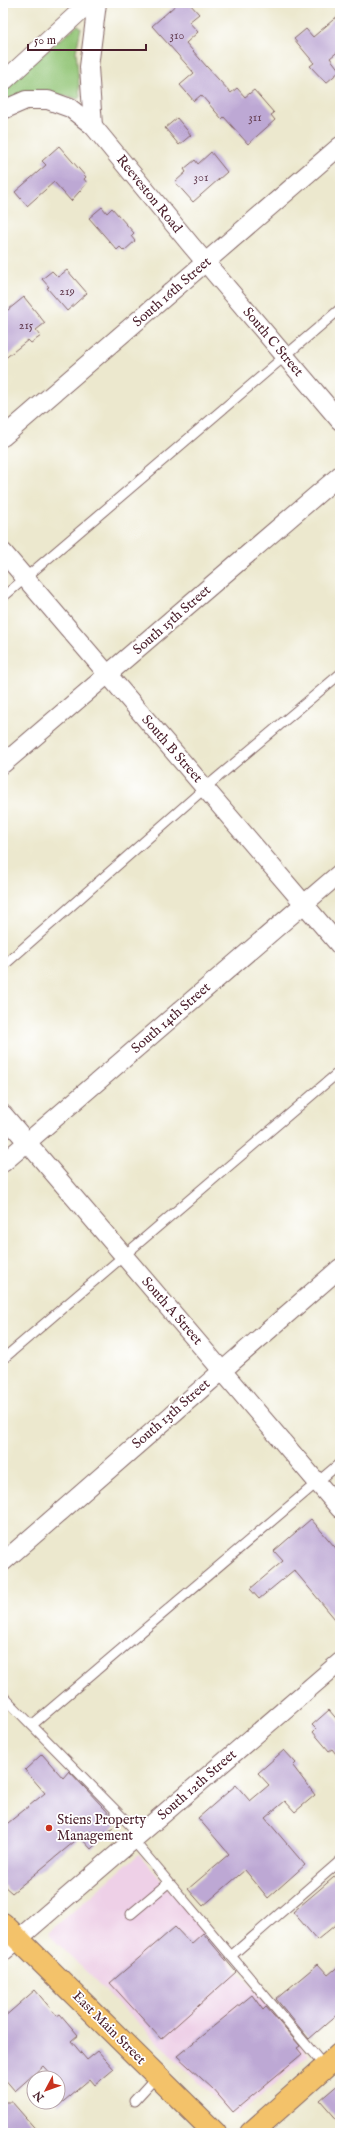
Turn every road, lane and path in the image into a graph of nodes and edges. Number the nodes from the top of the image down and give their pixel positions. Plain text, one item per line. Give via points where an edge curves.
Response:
1 (89, 3) edge
2 (97, 3) edge
3 (3, 82) edge
4 (3, 110) edge
5 (93, 126) junction
6 (340, 146) edge
7 (206, 262) junction
8 (340, 309) edge
9 (285, 356) junction
10 (340, 421) edge
11 (3, 437) edge
12 (340, 475) edge
13 (3, 552) edge
14 (25, 578) junction
15 (3, 597) edge
16 (108, 674) junction
17 (340, 674) edge
18 (3, 764) edge
19 (206, 788) junction
20 (340, 873) edge
21 (304, 904) junction
22 (340, 946) edge
23 (3, 966) edge
24 (340, 1071) edge
25 (3, 1114) edge
26 (27, 1142) junction
27 (3, 1163) edge
28 (124, 1255) junction
29 (340, 1268) edge
30 (3, 1358) edge
31 (222, 1369) junction
32 (340, 1463) edge
33 (318, 1483) junction
34 (340, 1509) edge
35 (3, 1562) edge
36 (340, 1662) edge
37 (3, 1696) edge
38 (32, 1725) junction
39 (136, 1837) junction
40 (340, 1861) edge
41 (168, 1883) junction
42 (131, 1914) dead end
43 (3, 1924) edge
44 (11, 1945) edge
45 (230, 1956) junction
46 (332, 2061) edge
47 (157, 2076) junction
48 (134, 2101) dead end
49 (215, 2133) edge
50 (250, 2133) edge

1 - 3 street
2 - 5 street via 89,67
4 - 5 street, Reeveston Road via 26,100 48,100 70,108
5 - 7 street, Reeveston Road
6 - 7 street, South 16th Street
7 - 9 street, South C Street
7 - 11 street, South 16th Street
8 - 9 lane
9 - 10 street, South C Street
9 - 14 lane
12 - 16 street, South 15th Street
13 - 14 street, South B Street
14 - 15 lane
14 - 16 street, South B Street
16 - 18 street, South 15th Street
16 - 19 street, South B Street
17 - 19 lane
19 - 21 street, South B Street
19 - 23 lane
20 - 21 street, South 14th Street
21 - 22 street, South B Street
21 - 26 street, South 14th Street
24 - 28 lane
25 - 26 street, South A Street
26 - 27 street, South 14th Street
26 - 28 street, South A Street
28 - 30 lane
28 - 31 street, South A Street
29 - 31 street, South 13th Street
31 - 33 street, South A Street
31 - 35 street, South 13th Street
32 - 33 lane
33 - 34 street, South A Street
33 - 38 lane
36 - 39 street, South 12th Street
37 - 38 lane
38 - 39 lane
39 - 41 lane
39 - 44 street, South 12th Street
40 - 45 lane
41 - 42 lane
41 - 45 lane
43 - 44 main road, East Main Street
44 - 47 main road, East Main Street
45 - 46 lane
46 - 50 main road
47 - 48 lane
47 - 49 main road, East Main Street

